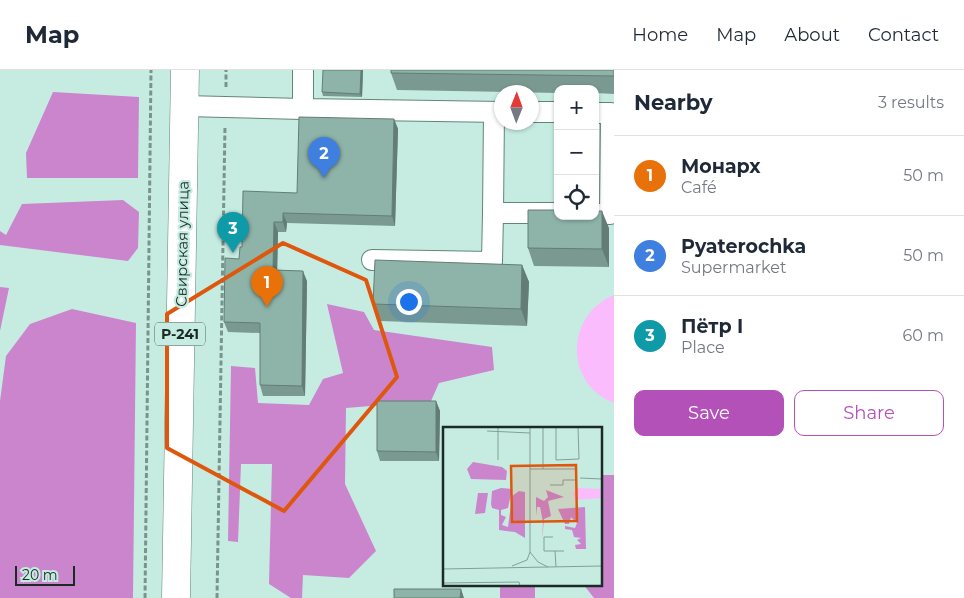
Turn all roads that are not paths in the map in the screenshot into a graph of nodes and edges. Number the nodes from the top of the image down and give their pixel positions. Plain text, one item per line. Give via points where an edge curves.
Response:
1 (185, 70) edge
2 (303, 70) edge
3 (184, 106) junction
4 (303, 109) junction
5 (494, 112) edge
6 (539, 112) edge
7 (554, 112) edge
8 (599, 113) edge
9 (497, 130) edge
10 (493, 212) junction
11 (554, 214) edge
12 (599, 214) edge
13 (372, 260) dead end
14 (176, 598) edge

1 - 3 highway, Свирская улица / Р-241
2 - 4 lane
3 - 4 lane
3 - 14 highway, Свирская улица / Р-241
4 - 5 lane
6 - 7 lane
8 - 12 lane via 611,113 610,214
9 - 10 lane
10 - 11 lane
10 - 13 lane via 492,262

